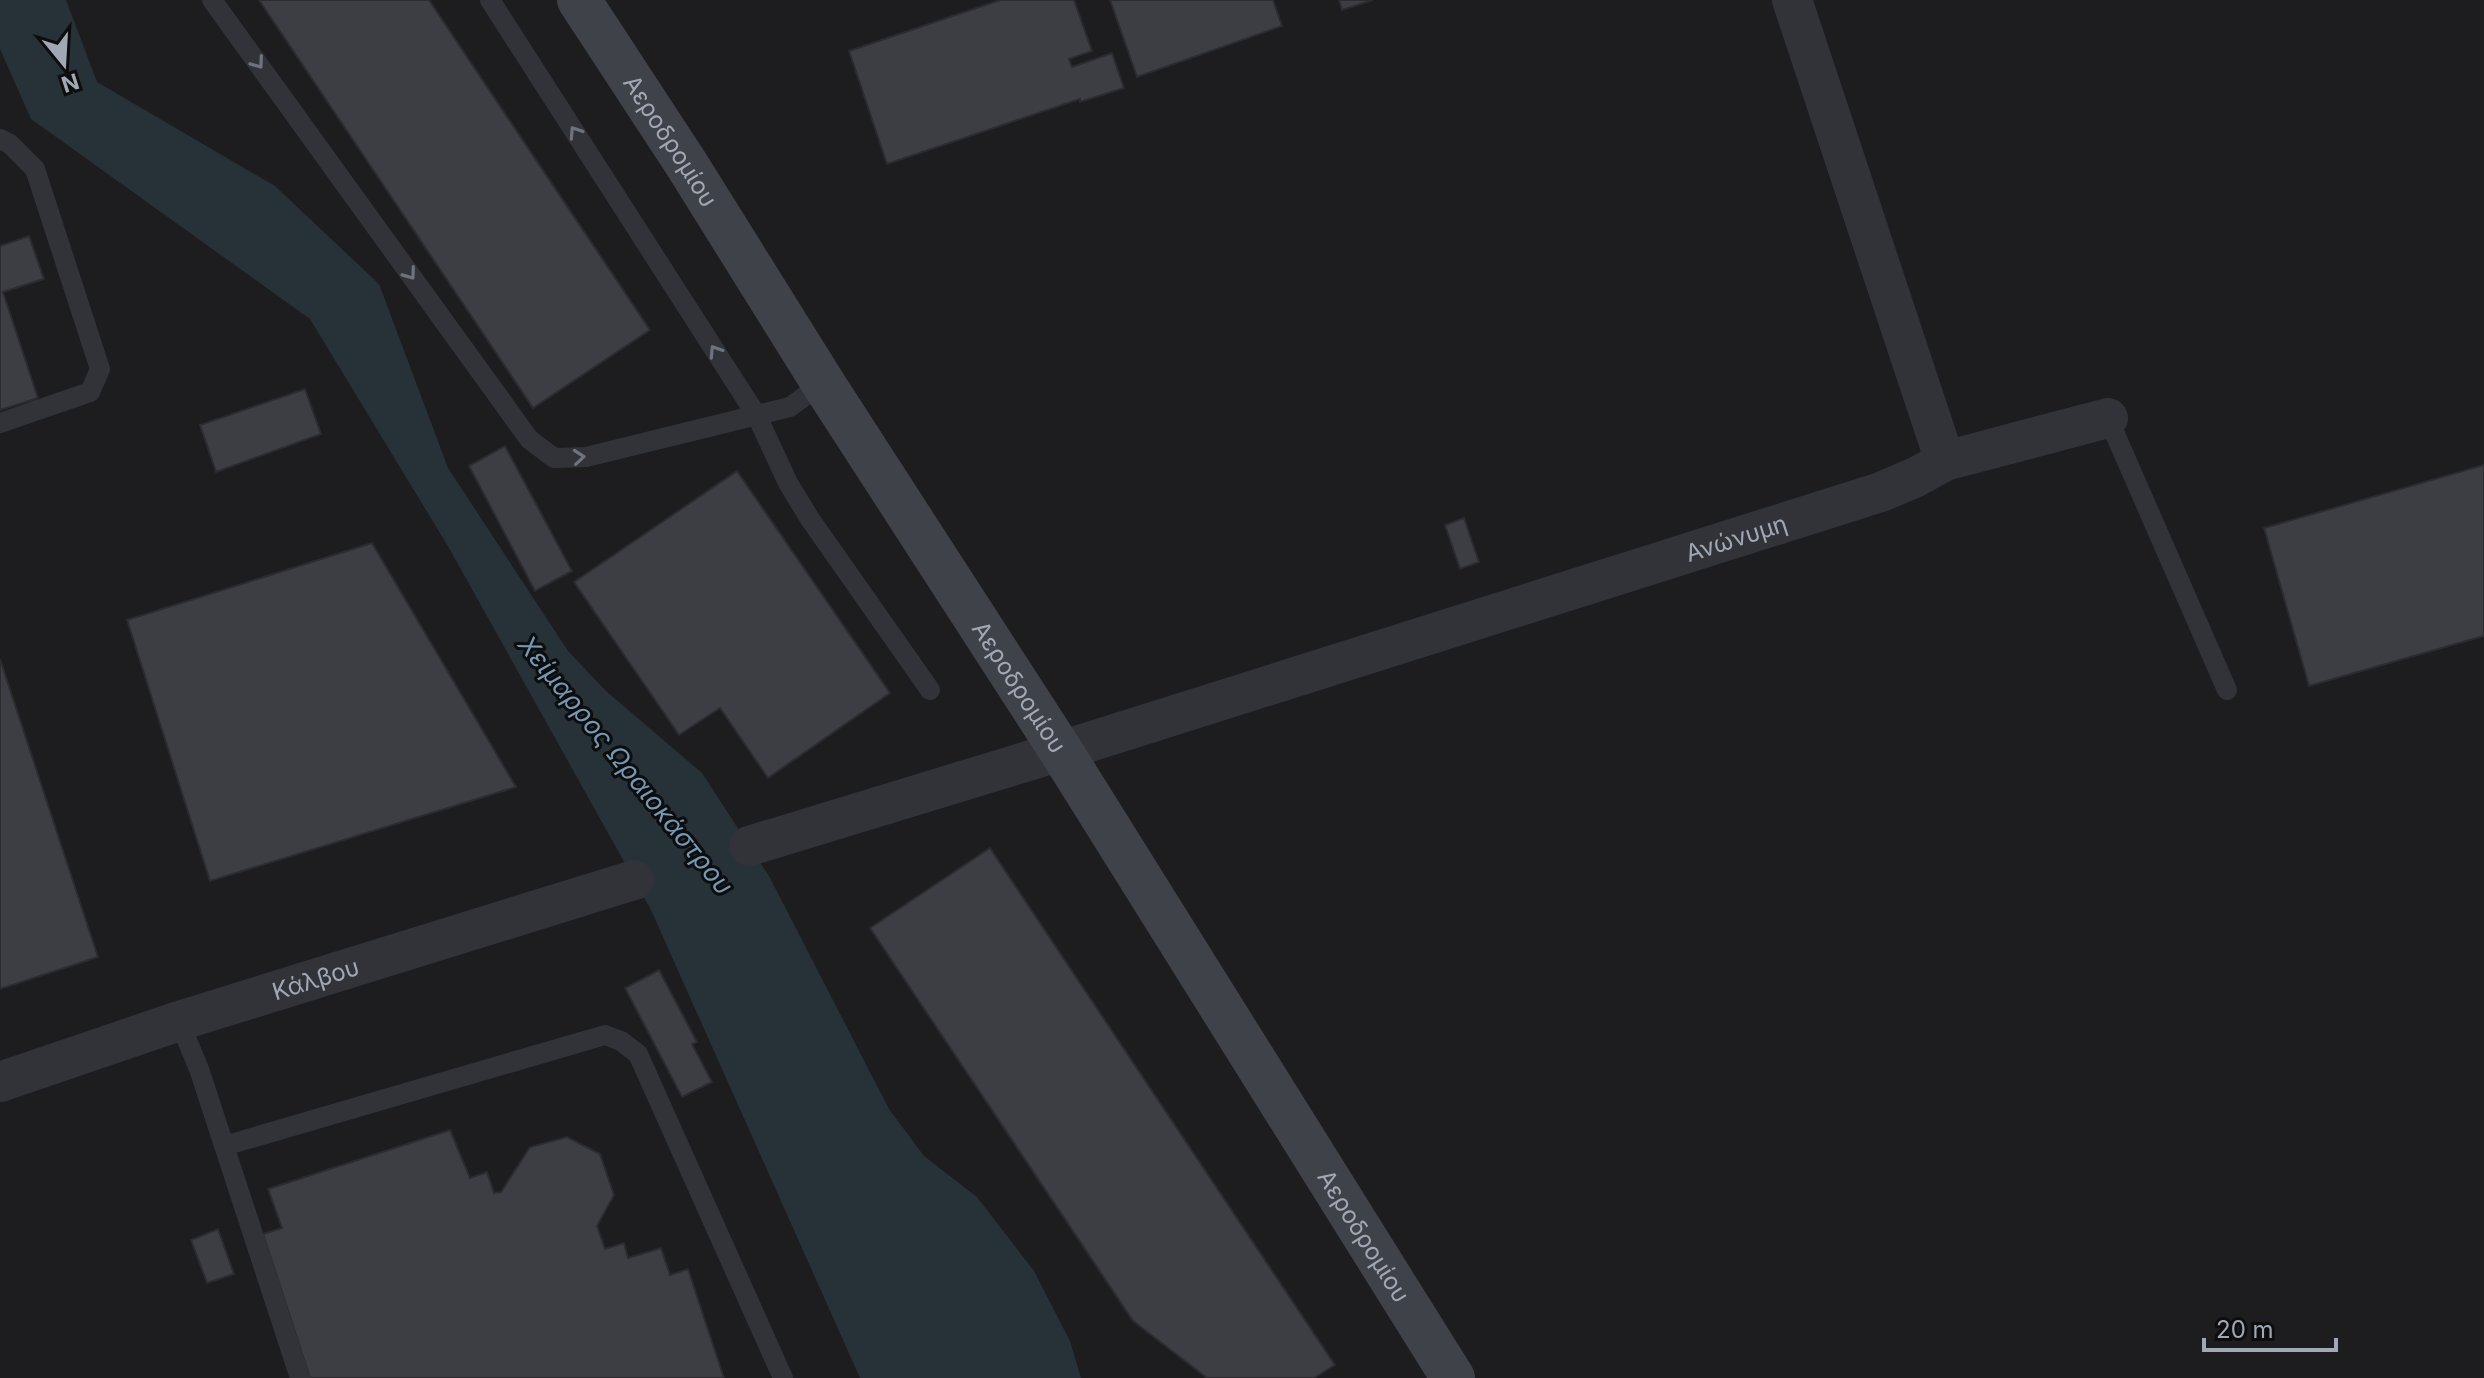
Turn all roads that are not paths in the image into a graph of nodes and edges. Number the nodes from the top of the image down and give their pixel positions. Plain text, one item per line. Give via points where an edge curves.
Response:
1 (212, 0) edge
2 (490, 0) edge
3 (579, 0) edge
4 (1792, 0) edge
5 (0, 139) edge
6 (823, 383) junction
7 (757, 416) junction
8 (2108, 418) joint
9 (0, 423) edge
10 (1945, 461) junction
11 (930, 690) dead end
12 (2227, 690) dead end
13 (1061, 751) junction
14 (749, 846) dead end
15 (634, 880) dead end
16 (179, 1021) junction
17 (0, 1082) edge
18 (224, 1146) junction
19 (300, 1378) edge
20 (783, 1378) edge
21 (1453, 1378) edge

1 -> 7 lane via 529,439 554,458 586,457
7 -> 2 lane
3 - 6 street, Αεροδρομίου
4 - 10 street
5 - 9 lane via 35,169 100,369 90,392
6 - 7 lane via 790,407
6 - 13 street, Αεροδρομίου
7 - 11 lane via 810,519
8 - 10 street, Ανώνυμη
8 - 12 lane
10 - 13 street, Ανώνυμη via 1881,492
13 - 14 street, Ανώνυμη
13 - 21 street, Αεροδρομίου
15 - 16 street, Κάλβου
16 - 17 street, Κάλβου
16 - 18 lane
18 - 19 lane
18 - 20 lane via 605,1035 621,1041 638,1054

